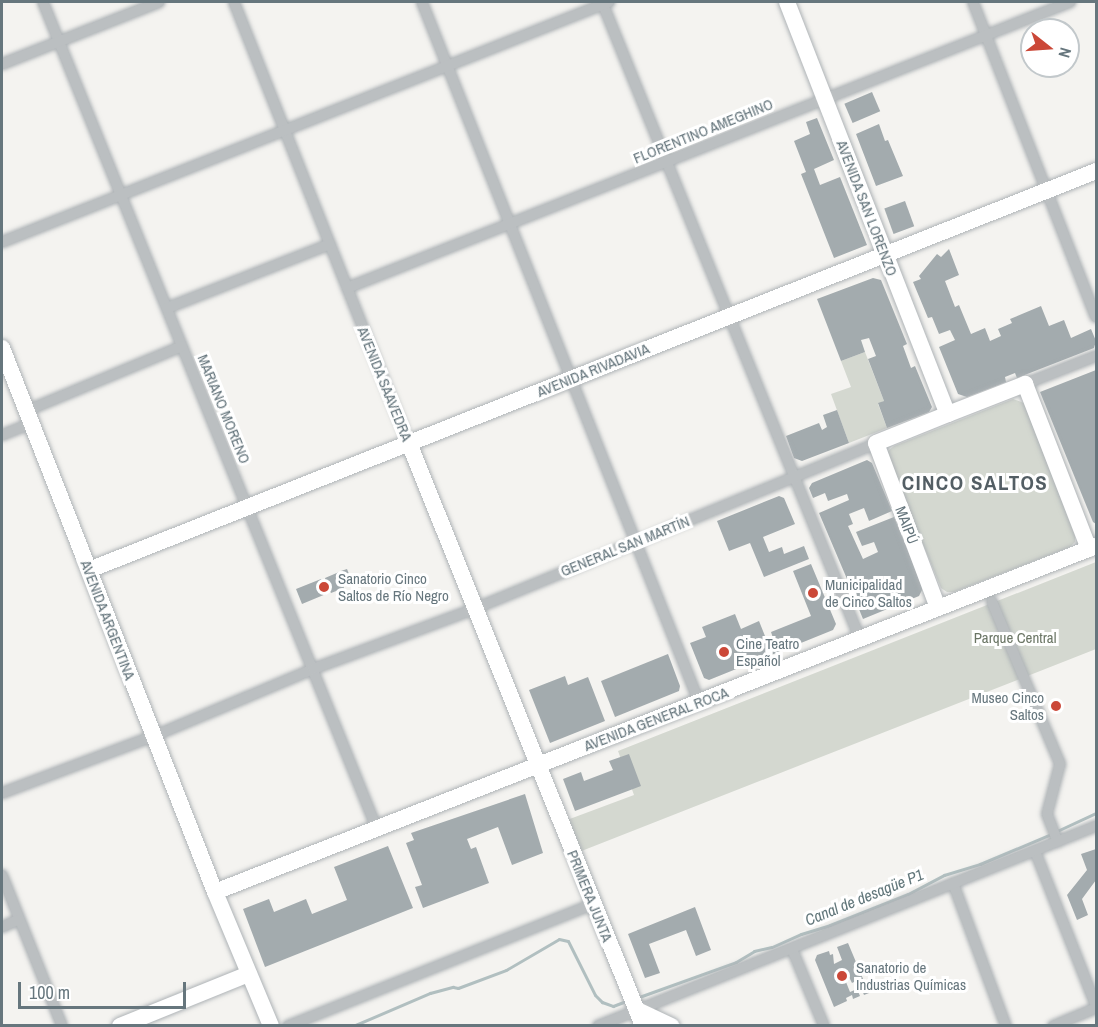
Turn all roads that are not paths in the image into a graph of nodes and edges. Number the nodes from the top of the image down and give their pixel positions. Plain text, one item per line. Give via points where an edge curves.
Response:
1 (43, 2) edge
2 (159, 2) edge
3 (234, 2) edge
4 (422, 2) edge
5 (605, 2) edge
6 (787, 2) edge
7 (973, 2) edge
8 (1071, 2) edge
9 (986, 35) junction
10 (59, 41) junction
11 (2, 63) edge
12 (447, 66) junction
13 (825, 99) junction
14 (285, 131) junction
15 (667, 161) junction
16 (1096, 171) edge
17 (1047, 190) junction
18 (122, 196) junction
19 (510, 224) junction
20 (2, 242) edge
21 (330, 244) junction
22 (886, 254) junction
23 (347, 288) junction
24 (167, 308) junction
25 (729, 316) junction
26 (1096, 317) edge
27 (182, 346) junction
28 (2, 348) edge
29 (1096, 356) edge
30 (571, 379) junction
31 (1025, 384) junction
32 (948, 414) junction
33 (29, 417) junction
34 (2, 435) edge
35 (409, 443) junction
36 (876, 443) junction
37 (795, 478) junction
38 (247, 507) junction
39 (636, 542) junction
40 (1093, 547) edge
41 (89, 570) junction
42 (992, 602) dead end
43 (938, 608) junction
44 (474, 609) junction
45 (860, 639) junction
46 (312, 669) junction
47 (699, 702) junction
48 (154, 736) junction
49 (537, 766) junction
50 (2, 793) edge
51 (1096, 826) edge
52 (377, 829) junction
53 (1057, 840) junction
54 (1035, 851) junction
55 (2, 875) edge
56 (953, 883) junction
57 (215, 892) junction
58 (593, 904) junction
59 (18, 920) junction
60 (2, 927) edge
61 (792, 949) junction
62 (249, 974) junction
63 (1096, 1007) edge
64 (640, 1018) edge
65 (62, 1026) edge
66 (120, 1026) edge
67 (271, 1026) edge
68 (288, 1026) edge
69 (598, 1026) edge
70 (672, 1026) edge
71 (825, 1026) edge
72 (1006, 1026) edge
73 (1053, 1026) edge

1 - 10 street, MARIANO MORENO
2 - 10 street
3 - 14 street, AVENIDA SAAVEDRA
4 - 12 street
5 - 12 street
5 - 15 street
6 - 13 main road, AVENIDA SAN LORENZO
7 - 9 street
8 - 9 street, FLORENTINO AMEGHINO
9 - 13 street, FLORENTINO AMEGHINO
9 - 17 street
10 - 11 street
10 - 18 street, MARIANO MORENO
12 - 14 street
12 - 19 street
13 - 15 street, FLORENTINO AMEGHINO
13 - 22 main road, AVENIDA SAN LORENZO
14 - 18 street
14 - 21 street, AVENIDA SAAVEDRA
15 - 19 street, FLORENTINO AMEGHINO
15 - 25 street
16 - 17 main road, AVENIDA RIVADAVIA
17 - 22 main road, AVENIDA RIVADAVIA
17 - 26 street
18 - 20 street
18 - 24 street, MARIANO MORENO
19 - 23 street, FLORENTINO AMEGHINO
19 - 30 street
21 - 23 street, AVENIDA SAAVEDRA
21 - 24 street
22 - 25 main road, AVENIDA RIVADAVIA
22 - 32 main road, AVENIDA SAN LORENZO
23 - 35 street, AVENIDA SAAVEDRA
24 - 27 street, MARIANO MORENO
25 - 30 main road, AVENIDA RIVADAVIA
25 - 37 street
27 - 33 street
27 - 38 street, MARIANO MORENO
28 - 33 main road, AVENIDA ARGENTINA
29 - 31 street, GENERAL SAN MARTÍN
30 - 35 main road, AVENIDA RIVADAVIA
30 - 39 street
31 - 32 main road, GENERAL SAN MARTÍN
31 - 40 main road
32 - 36 main road, GENERAL SAN MARTÍN
33 - 34 street
33 - 41 main road, AVENIDA ARGENTINA
35 - 38 main road, AVENIDA RIVADAVIA
35 - 44 main road, AVENIDA SAAVEDRA
36 - 37 street, GENERAL SAN MARTÍN
36 - 43 main road, MAIPÚ
37 - 39 street, GENERAL SAN MARTÍN
37 - 45 street
38 - 41 main road, AVENIDA RIVADAVIA
38 - 46 street, MARIANO MORENO
39 - 44 street, GENERAL SAN MARTÍN
39 - 47 street
40 - 43 main road, AVENIDA GENERAL ROCA
41 - 48 main road, AVENIDA ARGENTINA
42 - 53 street via 1060,764 1047,814
43 - 45 main road, AVENIDA GENERAL ROCA
44 - 46 street, GENERAL SAN MARTÍN
44 - 49 main road, AVENIDA SAAVEDRA
45 - 47 main road, AVENIDA GENERAL ROCA
46 - 48 street, GENERAL SAN MARTÍN
46 - 52 street, MARIANO MORENO
47 - 49 main road, AVENIDA GENERAL ROCA
48 - 50 street, GENERAL SAN MARTÍN
48 - 57 main road, AVENIDA ARGENTINA
49 - 52 main road, AVENIDA GENERAL ROCA
49 - 58 main road, PRIMERA JUNTA
51 - 53 street
52 - 57 main road, AVENIDA GENERAL ROCA
53 - 54 street
54 - 56 street
54 - 63 street
55 - 59 street
56 - 61 street
56 - 72 street
57 - 62 main road, AVENIDA ARGENTINA
58 - 64 main road, PRIMERA JUNTA
58 - 68 street
59 - 60 street
59 - 65 street
61 - 64 street
61 - 71 street
62 - 66 main road
62 - 67 main road, AVENIDA ARGENTINA
63 - 73 street
64 - 69 street
64 - 70 main road

